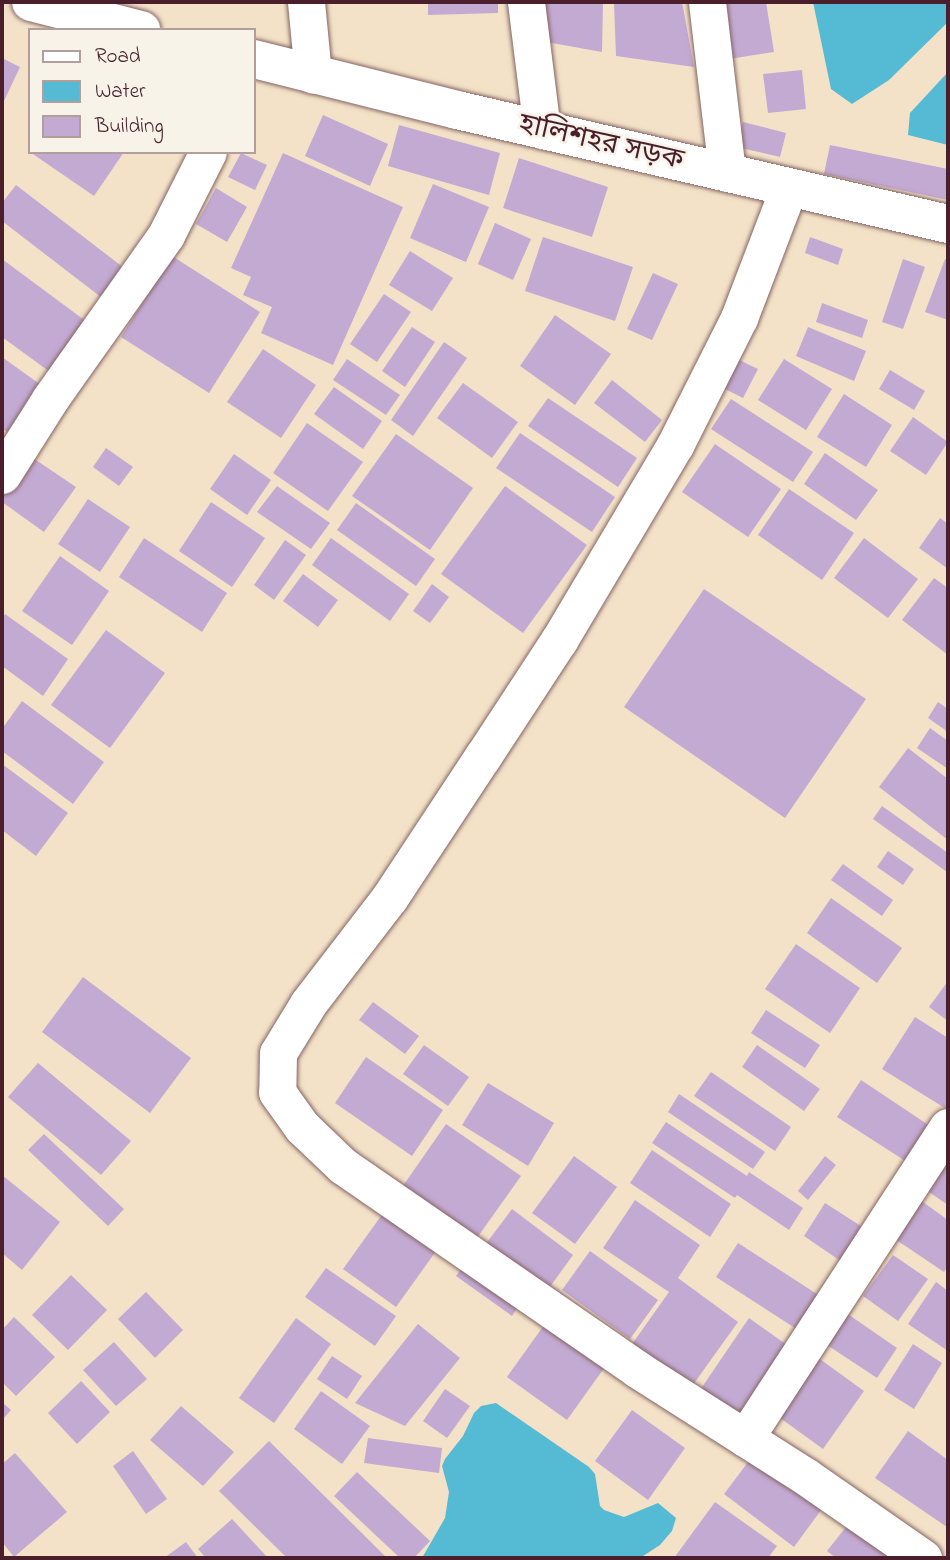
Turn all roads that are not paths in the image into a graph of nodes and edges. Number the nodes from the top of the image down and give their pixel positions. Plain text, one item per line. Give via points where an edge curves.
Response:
1 (31, 2) edge
2 (306, 2) edge
3 (526, 2) edge
4 (707, 2) edge
5 (119, 18) edge
6 (256, 60) edge
7 (313, 75) junction
8 (542, 130) junction
9 (207, 154) edge
10 (727, 173) junction
11 (789, 187) junction
12 (948, 224) edge
13 (2, 475) edge
14 (948, 1126) edge
15 (745, 1438) junction
16 (923, 1558) edge

1 - 5 street
2 - 7 street
3 - 8 street
4 - 10 street
6 - 7 street, হালিশহর সড়ক
7 - 8 street, হালিশহর সড়ক
8 - 10 street, হালিশহর সড়ক
9 - 13 street via 166,235
10 - 11 street, হালিশহর সড়ক
11 - 12 street, হালিশহর সড়ক
11 - 15 street via 739,318 628,526 390,897 278,1053 277,1092 302,1128 343,1166
14 - 15 street
15 - 16 street

